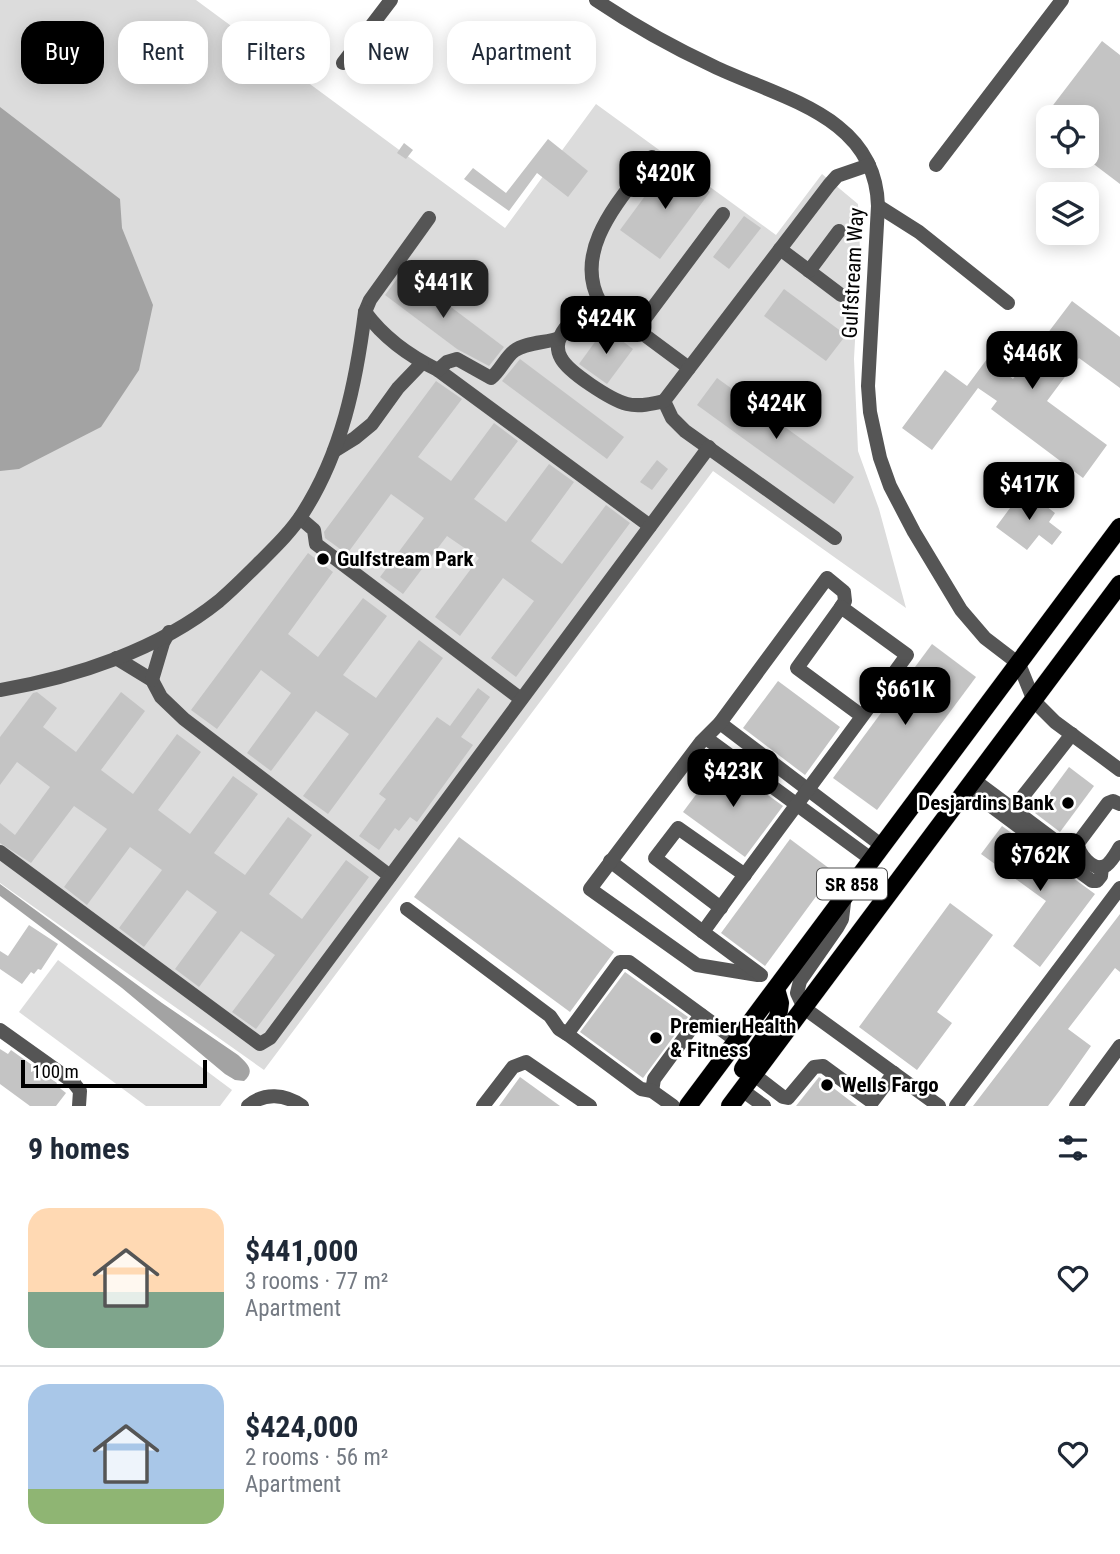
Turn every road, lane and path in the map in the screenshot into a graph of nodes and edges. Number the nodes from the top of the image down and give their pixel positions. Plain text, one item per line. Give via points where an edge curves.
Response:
1 (391, 0) edge
2 (596, 0) edge
3 (1062, 0) edge
4 (343, 63) dead end
5 (652, 157) dead end
6 (869, 165) junction
7 (936, 165) dead end
8 (878, 206) junction
9 (723, 214) dead end
10 (429, 218) dead end
11 (839, 231) dead end
12 (780, 249) junction
13 (808, 271) junction
14 (841, 295) dead end
15 (600, 302) junction
16 (1008, 303) dead end
17 (365, 312) junction
18 (637, 329) junction
19 (559, 338) junction
20 (422, 363) junction
21 (689, 368) junction
22 (438, 370) junction
23 (664, 401) junction
24 (709, 447) junction
25 (334, 451) junction
26 (300, 518) junction
27 (650, 526) junction
28 (1120, 527) edge
29 (835, 538) dead end
30 (1120, 584) edge
31 (841, 607) junction
32 (169, 632) junction
33 (116, 658) junction
34 (1019, 664) junction
35 (152, 680) junction
36 (0, 690) edge
37 (522, 699) junction
38 (1034, 701) junction
39 (862, 716) junction
40 (720, 723) junction
41 (1072, 734) junction
42 (706, 738) junction
43 (1120, 770) edge
44 (971, 784) junction
45 (807, 788) junction
46 (796, 804) junction
47 (1120, 804) edge
48 (1009, 814) junction
49 (1120, 847) edge
50 (0, 852) edge
51 (876, 852) junction
52 (1079, 853) junction
53 (610, 861) junction
54 (1102, 867) junction
55 (745, 875) junction
56 (390, 876) junction
57 (1120, 888) edge
58 (847, 892) junction
59 (721, 908) junction
60 (407, 909) dead end
61 (703, 932) junction
62 (761, 975) junction
63 (776, 989) junction
64 (804, 1008) junction
65 (701, 1015) junction
66 (0, 1030) edge
67 (567, 1034) junction
68 (737, 1041) junction
69 (1120, 1046) edge
70 (894, 1073) junction
71 (754, 1074) junction
72 (742, 1090) junction
73 (652, 1091) junction
74 (730, 1105) edge
75 (872, 1105) edge
76 (81, 1106) edge
77 (248, 1106) edge
78 (302, 1106) edge
79 (483, 1106) edge
80 (590, 1106) edge
81 (673, 1106) edge
82 (688, 1106) edge
83 (764, 1106) edge
84 (939, 1106) edge
85 (957, 1106) edge
86 (1076, 1106) edge

1 - 4 street
2 - 6 street, Gulfstream Way via 702,61 813,109 850,137
3 - 7 street
5 - 15 street via 596,240 592,280
6 - 8 street, Gulfstream Way
6 - 12 street via 837,176
8 - 16 street via 919,232
8 - 34 street, Gulfstream Way via 868,386 880,458 914,532 961,610 985,638
9 - 18 street
10 - 17 street
11 - 13 street
12 - 13 street
12 - 21 street
13 - 14 street
15 - 18 street
15 - 19 street via 565,328
17 - 20 street via 378,330
17 - 25 street via 351,398
18 - 21 street
19 - 22 street via 513,351 491,378 457,359
19 - 23 street via 559,356 566,365 612,398 628,405
20 - 22 street
20 - 25 street via 372,424
21 - 23 street
22 - 27 street
23 - 24 street via 672,418
24 - 27 street
24 - 29 street
25 - 26 street
26 - 32 street via 218,602
26 - 37 street via 314,530 316,544
27 - 37 street
28 - 34 main road, SR 858
30 - 38 main road, SR 858
31 - 39 street via 797,668
31 - 39 street via 907,655
31 - 40 street via 844,592 827,578
32 - 33 street
32 - 35 street
33 - 35 street
33 - 36 street
34 - 38 street
34 - 51 main road, SR 858
35 - 56 street via 161,697 184,719
37 - 56 street
38 - 41 street
38 - 44 main road, SR 858
39 - 45 street
40 - 42 street
40 - 45 street
41 - 43 street
41 - 48 street
42 - 46 street
42 - 53 street
44 - 48 street
44 - 64 main road, SR 858
45 - 46 street
45 - 51 street
46 - 51 street
46 - 55 street
47 - 52 street via 1108,803 1079,843
48 - 52 street
48 - 54 street via 1092,881 1101,876
49 - 54 street
50 - 56 street via 260,1044 270,1038
51 - 58 main road, SR 858
52 - 54 street
53 - 61 street
53 - 62 street via 590,889 697,965
55 - 59 street
55 - 59 street via 678,828 655,858
57 - 85 street
58 - 63 main road, SR 858
58 - 64 street via 842,919 800,981 797,993
59 - 61 street
60 - 67 street via 550,1016
61 - 62 street
62 - 63 street
63 - 68 main road, SR 858
63 - 74 main road via 780,1011 736,1078
64 - 70 street
64 - 71 main road, SR 858
65 - 67 street via 625,961
65 - 68 street
65 - 73 street via 654,1079
66 - 76 street via 73,1082 80,1091
67 - 73 street via 641,1089
68 - 82 main road, SR 858
69 - 86 street
70 - 75 street
70 - 84 street
71 - 72 main road, SR 858
71 - 75 street via 788,1098 814,1067 823,1066
72 - 74 main road, SR 858
72 - 83 street
73 - 81 street
77 - 78 street via 272,1096
79 - 80 street via 513,1068 527,1062

